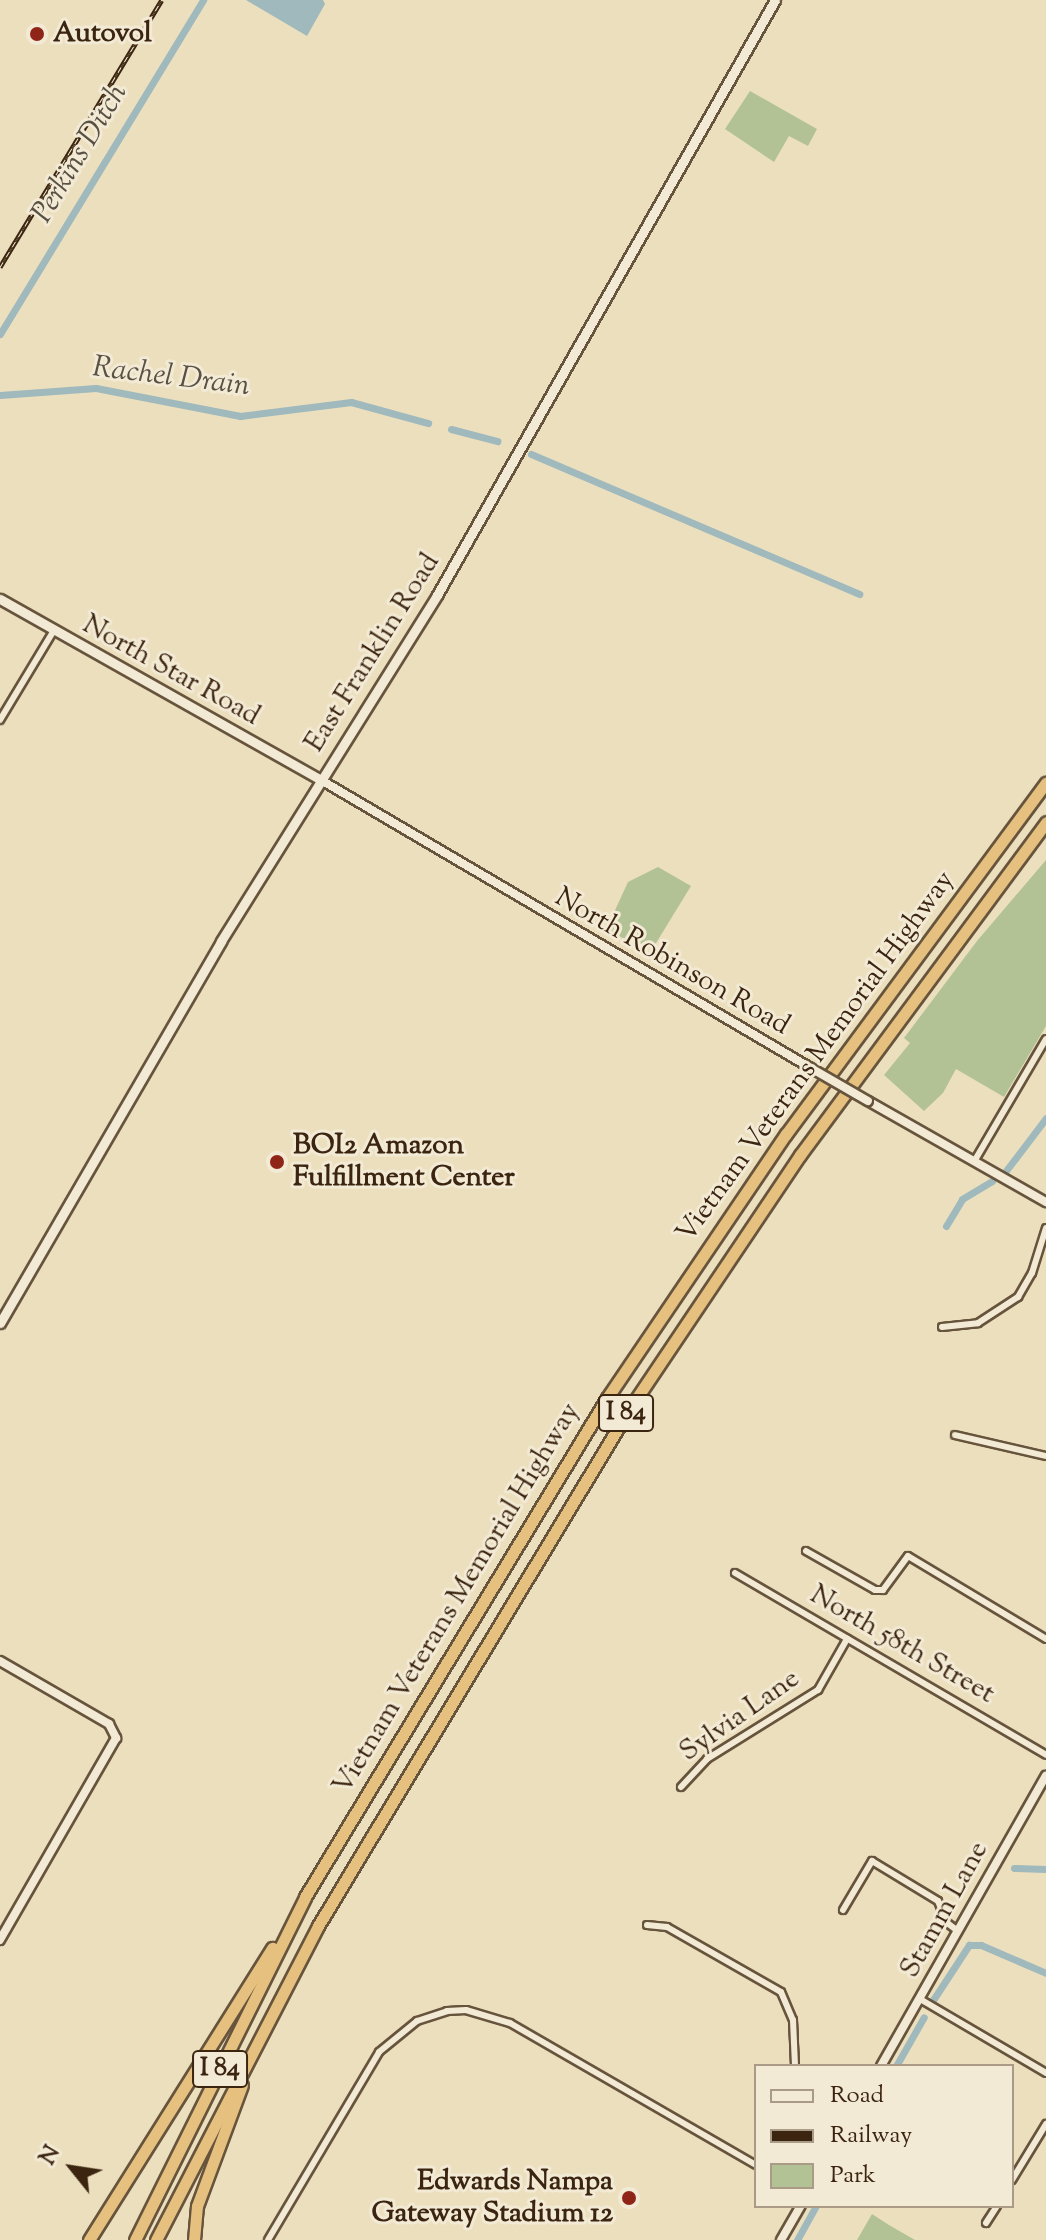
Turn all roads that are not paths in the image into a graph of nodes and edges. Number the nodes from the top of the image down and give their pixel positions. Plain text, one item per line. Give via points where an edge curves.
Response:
1 (775, 0) edge
2 (0, 599) edge
3 (54, 630) junction
4 (0, 720) edge
5 (321, 780) junction
6 (1046, 783) edge
7 (1046, 822) edge
8 (1046, 1039) edge
9 (975, 1160) junction
10 (1046, 1202) edge
11 (1046, 1228) edge
12 (0, 1323) edge
13 (942, 1327) dead end
14 (955, 1435) dead end
15 (1046, 1456) edge
16 (806, 1551) dead end
17 (735, 1573) dead end
18 (847, 1639) junction
19 (1046, 1639) edge
20 (0, 1661) edge
21 (1046, 1755) edge
22 (1046, 1776) edge
23 (681, 1787) dead end
24 (305, 1897) junction
25 (843, 1910) dead end
26 (647, 1925) dead end
27 (958, 1931) junction
28 (0, 1940) edge
29 (920, 1999) junction
30 (259, 2039) junction
31 (795, 2064) edge
32 (882, 2064) edge
33 (1046, 2073) edge
34 (1046, 2124) edge
35 (754, 2164) edge
36 (1014, 2177) edge
37 (800, 2208) edge
38 (996, 2208) edge
39 (986, 2223) dead end
40 (89, 2240) edge
41 (135, 2240) edge
42 (156, 2240) edge
43 (194, 2240) edge
44 (268, 2240) edge
45 (781, 2240) edge

1 - 5 main road, East Franklin Road via 566,374
2 - 3 main road, North Star Road
3 - 4 street
3 - 5 main road, North Star Road
5 - 9 street, North Robinson Road, bridge
5 - 12 main road, East Franklin Road via 221,941
6 - 24 highway, Vietnam Veterans Memorial Highway / I 84 via 786,1134 607,1398
7 - 30 highway, Vietnam Veterans Memorial Highway / I 84 via 800,1155 630,1408 318,1926
8 - 9 street
9 - 10 street, North Robinson Road
11 - 13 street via 1018,1297 978,1323
14 - 15 street
16 - 19 street via 875,1590 883,1590 908,1556
17 - 18 street, North 58th Street
18 - 21 street, North 58th Street
18 - 23 street, Sylvia Lane via 818,1690 707,1759
20 - 28 street via 116,1733
22 - 27 street, Stamm Lane
24 - 40 highway
24 - 41 highway, Vietnam Veterans Memorial Highway / I 84
25 - 27 street via 872,1861 938,1901 946,1922
26 - 31 street via 667,1927 781,1992 791,2013
27 - 29 street, Stamm Lane
29 - 32 street, Stamm Lane
29 - 33 street
30 - 42 highway, Vietnam Veterans Memorial Highway / I 84
30 - 43 highway via 215,2150 197,2206
34 - 36 street
35 - 44 street via 510,2023 466,2010 447,2011 417,2021 379,2052
37 - 45 street
38 - 39 street

